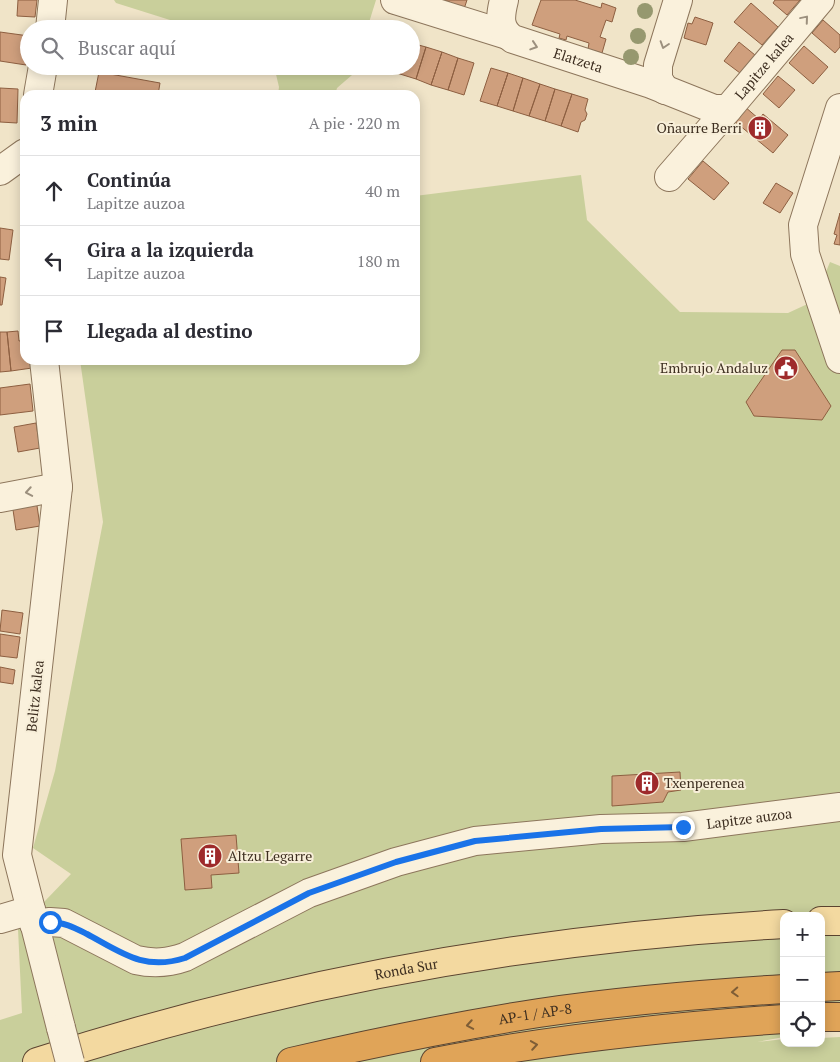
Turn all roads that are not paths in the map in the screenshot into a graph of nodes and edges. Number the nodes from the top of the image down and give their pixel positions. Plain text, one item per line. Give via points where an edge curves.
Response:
1 (53, 0) edge
2 (394, 0) edge
3 (504, 0) edge
4 (678, 0) edge
5 (820, 0) edge
6 (51, 20) edge
7 (507, 35) junction
8 (41, 75) edge
9 (658, 87) junction
10 (39, 90) edge
11 (840, 108) edge
12 (728, 110) junction
13 (20, 156) edge
14 (1, 169) edge
15 (831, 174) edge
16 (669, 177) dead end
17 (840, 359) edge
18 (45, 365) edge
19 (58, 487) junction
20 (0, 498) edge
21 (840, 807) edge
22 (33, 917) junction
23 (0, 919) edge
24 (840, 921) edge
25 (825, 922) edge
26 (780, 924) edge
27 (840, 986) edge
28 (825, 987) edge
29 (780, 989) edge
30 (825, 1017) edge
31 (840, 1017) edge
32 (780, 1019) edge
33 (37, 1062) edge
34 (70, 1062) edge
35 (291, 1062) edge
36 (434, 1062) edge

1 - 6 street
2 - 7 street, Elatzeta
3 - 7 street via 500,16
4 -> 9 street via 658,64
12 -> 5 street, Lapitze kalea
7 -> 9 street, Elatzeta
8 - 10 street
9 - 12 street, Elatzeta via 714,110
11 - 15 street
12 - 16 street, Lapitze kalea
13 - 14 street
15 - 17 street via 803,225 805,254
18 - 19 street, Belitz kalea
19 -> 20 street
19 - 22 street, Belitz kalea via 17,855
21 - 22 street, Lapitze auzoa via 683,827 601,829 475,841 396,862 309,893 185,958 169,963 136,960 64,924
22 - 23 street, Lapitze auzoa
22 - 34 street, Belitz kalea, bridge
24 - 25 main road
26 - 33 main road, Ronda Sur via 601,939 449,960 206,1013
27 - 28 highway
29 -> 35 highway, AP-1 / AP-8 via 694,995 539,1013 377,1042
30 - 31 highway
36 -> 32 highway via 630,1032

